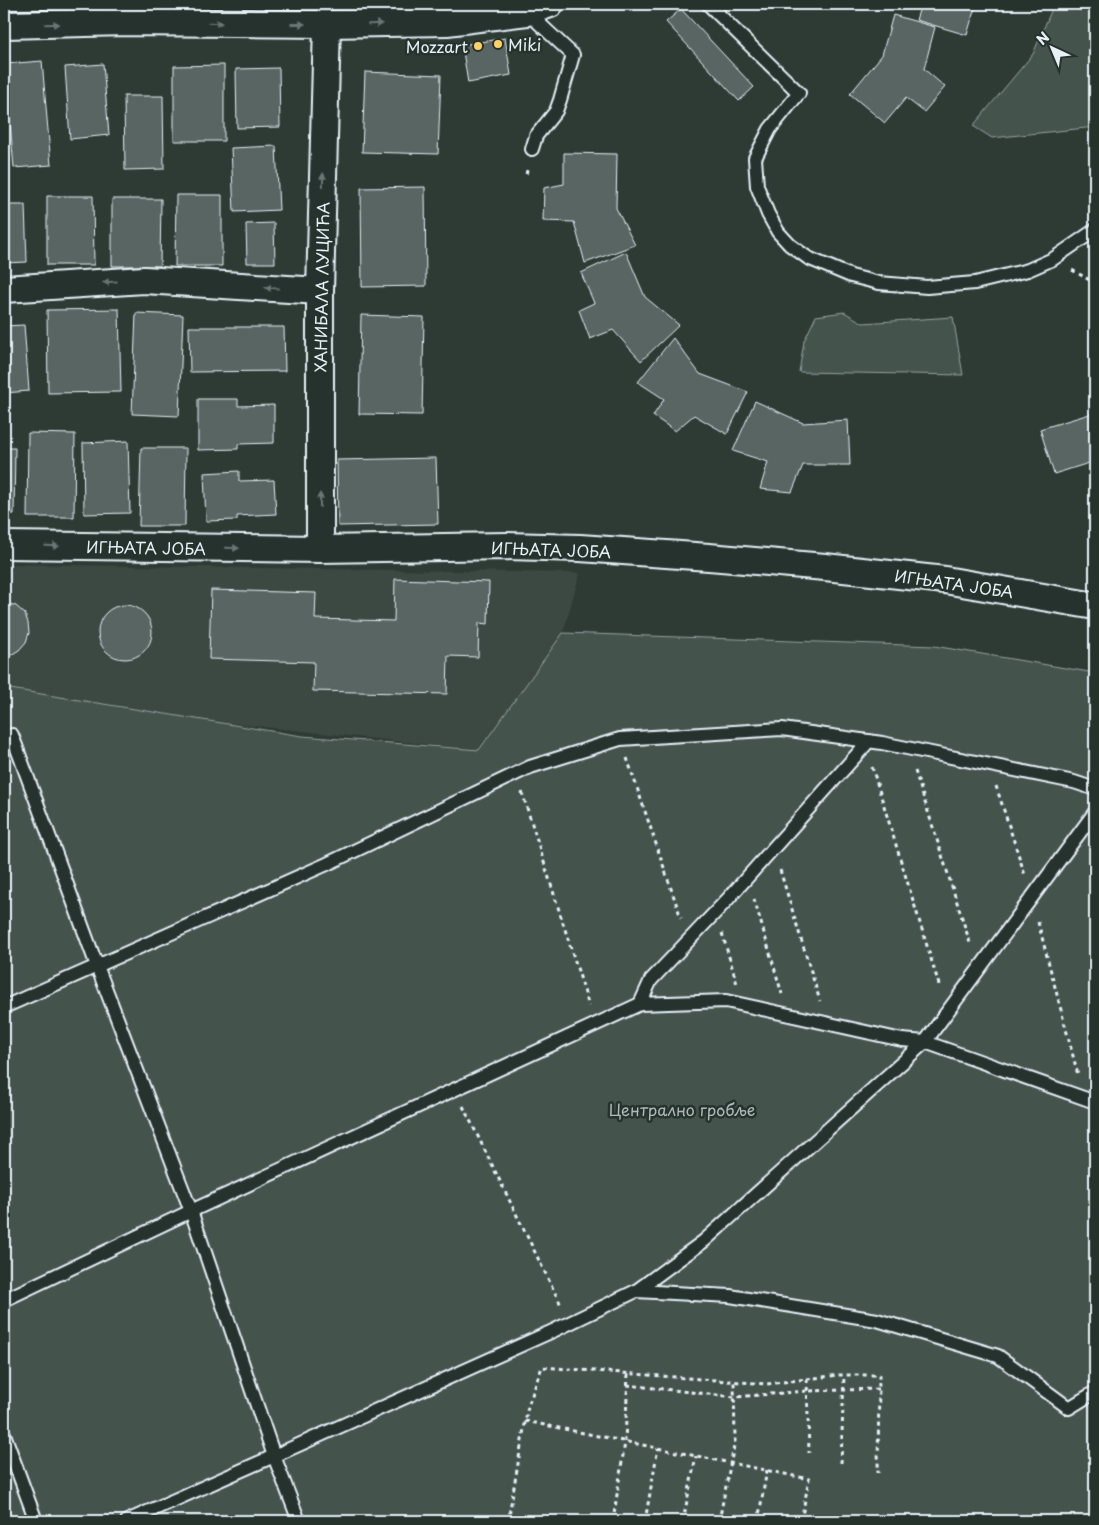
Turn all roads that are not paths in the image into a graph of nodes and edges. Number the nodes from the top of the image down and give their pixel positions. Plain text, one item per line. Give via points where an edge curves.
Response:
1 (708, 4) edge
2 (539, 8) edge
3 (448, 13) edge
4 (327, 24) junction
5 (4, 25) edge
6 (532, 149) dead end
7 (1095, 230) edge
8 (4, 289) edge
9 (320, 292) junction
10 (4, 545) edge
11 (320, 549) junction
12 (1095, 606) edge
13 (4, 738) edge
14 (867, 743) junction
15 (1095, 789) edge
16 (1095, 812) edge
17 (96, 966) junction
18 (640, 1004) junction
19 (4, 1006) edge
20 (926, 1042) junction
21 (1090, 1100) edge
22 (191, 1211) junction
23 (636, 1291) junction
24 (4, 1300) edge
25 (1095, 1392) edge
26 (4, 1434) edge
27 (274, 1456) junction
28 (36, 1521) edge
29 (127, 1521) edge
30 (299, 1521) edge

1 - 7 lane via 799,93 770,129 756,158 757,186 778,232 808,258 851,276 879,283 927,287 975,283 1028,270 1053,259
2 - 3 street
2 - 6 lane via 573,55 556,111 536,136
4 -> 3 street
5 -> 4 street via 127,22
9 -> 4 street, ХАНИБАЛА ЛУЦИЋА
9 -> 8 street via 144,280
11 -> 9 street, ХАНИБАЛА ЛУЦИЋА
10 -> 11 street, ИГЊАТА ЈОБА
11 - 12 street, ИГЊАТА ЈОБА via 507,546 710,557 945,580
13 - 17 lane via 12,735
14 - 15 lane via 908,748
14 - 17 lane via 782,729 620,739 530,767 327,864
14 - 18 lane via 651,980
16 - 20 lane
17 - 19 lane
17 - 22 lane
18 - 20 lane via 726,1001 902,1040
18 - 22 lane
20 - 21 lane
20 - 23 lane via 704,1241
22 - 24 lane
22 - 27 lane
23 - 25 lane via 730,1296 877,1320 998,1356 1069,1408
23 - 27 lane
26 - 28 lane
27 - 29 lane
27 - 30 lane

